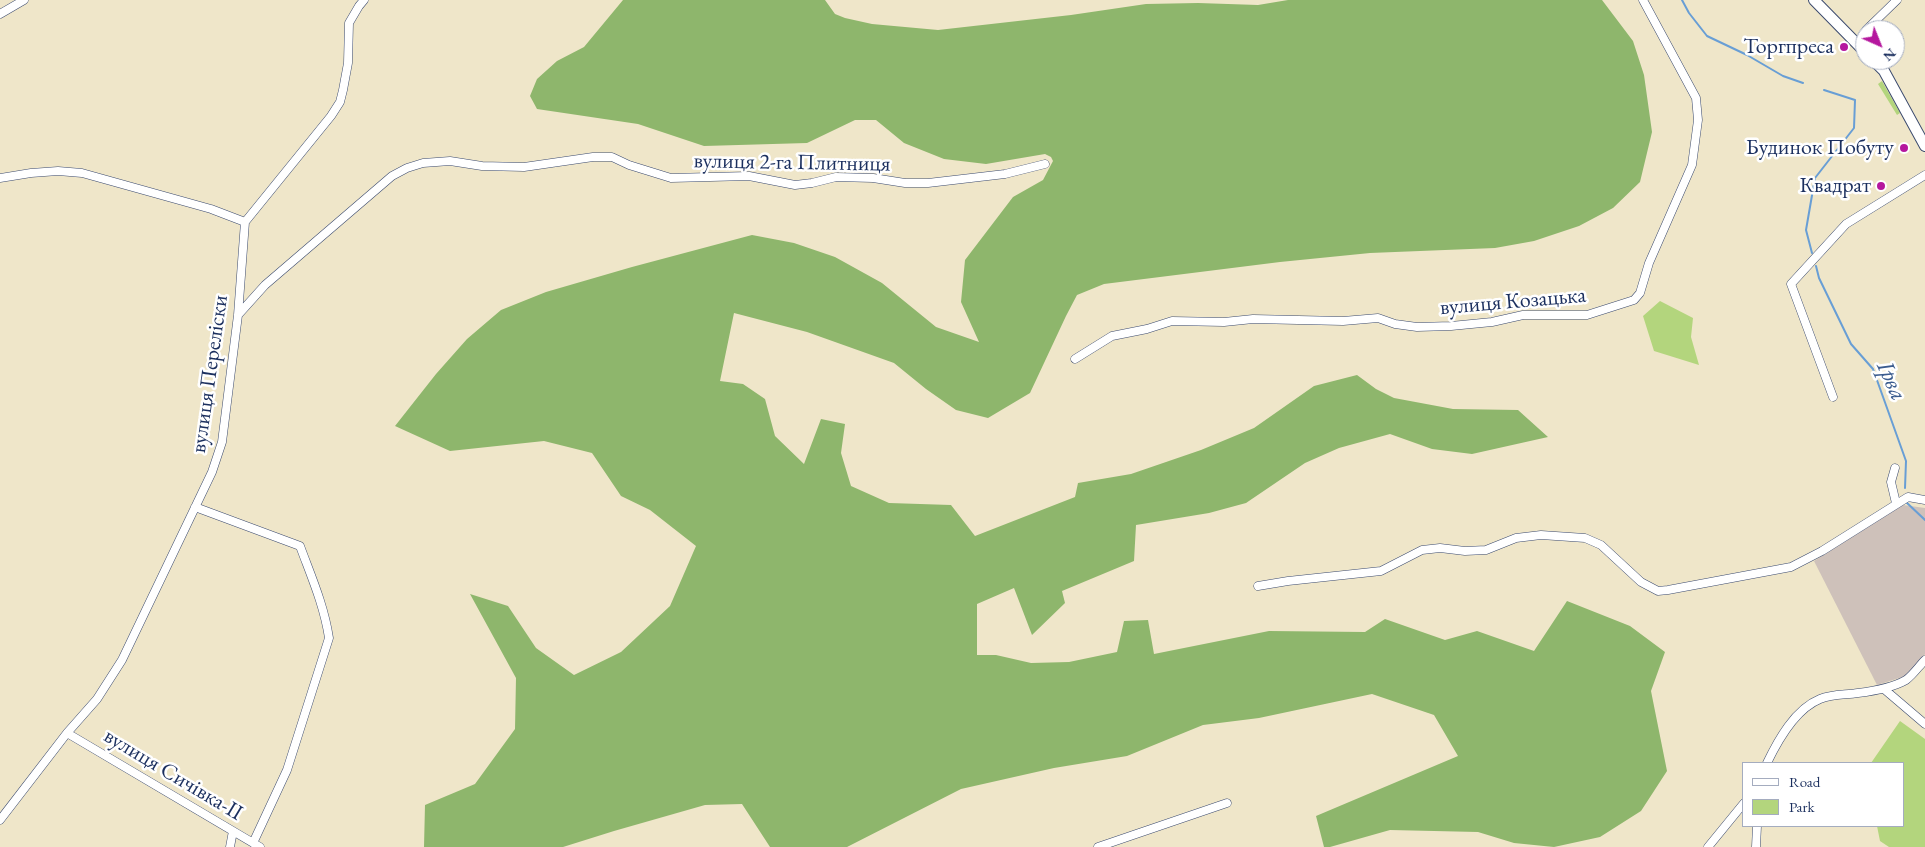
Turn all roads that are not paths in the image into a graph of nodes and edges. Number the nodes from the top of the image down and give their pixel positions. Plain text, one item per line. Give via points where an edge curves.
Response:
1 (24, 0) edge
2 (364, 0) edge
3 (1643, 0) edge
4 (1814, 0) edge
5 (1897, 0) edge
6 (0, 14) edge
7 (1876, 20) edge
8 (1855, 41) edge
9 (1883, 70) edge
10 (1925, 146) edge
11 (1045, 164) dead end
12 (1925, 175) edge
13 (0, 178) edge
14 (245, 222) junction
15 (238, 314) junction
16 (1076, 359) dead end
17 (1833, 397) dead end
18 (1895, 468) dead end
19 (1925, 500) edge
20 (1896, 503) junction
21 (195, 507) junction
22 (1258, 586) dead end
23 (1925, 660) edge
24 (1884, 689) junction
25 (1925, 724) edge
26 (67, 733) junction
27 (1768, 762) edge
28 (1227, 803) dead end
29 (1742, 805) edge
30 (0, 820) edge
31 (1757, 827) edge
32 (233, 831) junction
33 (256, 845) edge
34 (230, 847) edge
35 (1098, 847) edge
36 (1708, 847) edge
37 (1756, 847) edge

1 - 6 street
2 - 14 street via 349,23 348,63 340,102
3 - 16 street, вулиця Козацька via 1696,98 1698,120 1692,164 1649,263 1640,293 1634,300 1587,315 1523,315 1451,326 1417,327 1378,318 1172,322 1112,336
4 - 8 main road
5 - 7 street
9 - 10 main road
11 - 15 street, вулиця 2-га Плитниця via 1005,174 928,184 836,177 795,185 748,176 671,178 612,157 593,156 517,167 450,161 423,163 392,176 265,285
12 - 17 street via 1846,224 1791,284
13 - 14 street via 58,171 82,173 211,209
14 - 15 street, вулиця Переліски
15 - 21 street, вулиця Переліски via 222,442
18 - 20 street via 1891,482
19 - 20 street via 1908,497
20 - 22 street via 1791,567 1668,590 1658,591 1641,582 1601,545 1585,538 1542,534 1516,538 1486,550 1422,550 1381,571
21 - 26 street, вулиця Переліски via 122,660 97,699
21 - 33 street via 300,546 316,586 329,638 288,770
23 - 24 street via 1908,679
24 - 25 street
24 - 27 street via 1840,694 1810,704 1778,741
26 - 30 street, вулиця Переліски
26 - 32 street, вулиця Сичівка-II
28 - 35 street
29 - 36 street
31 - 37 street
32 - 33 street, вулиця Сичівка-II
32 - 34 street

